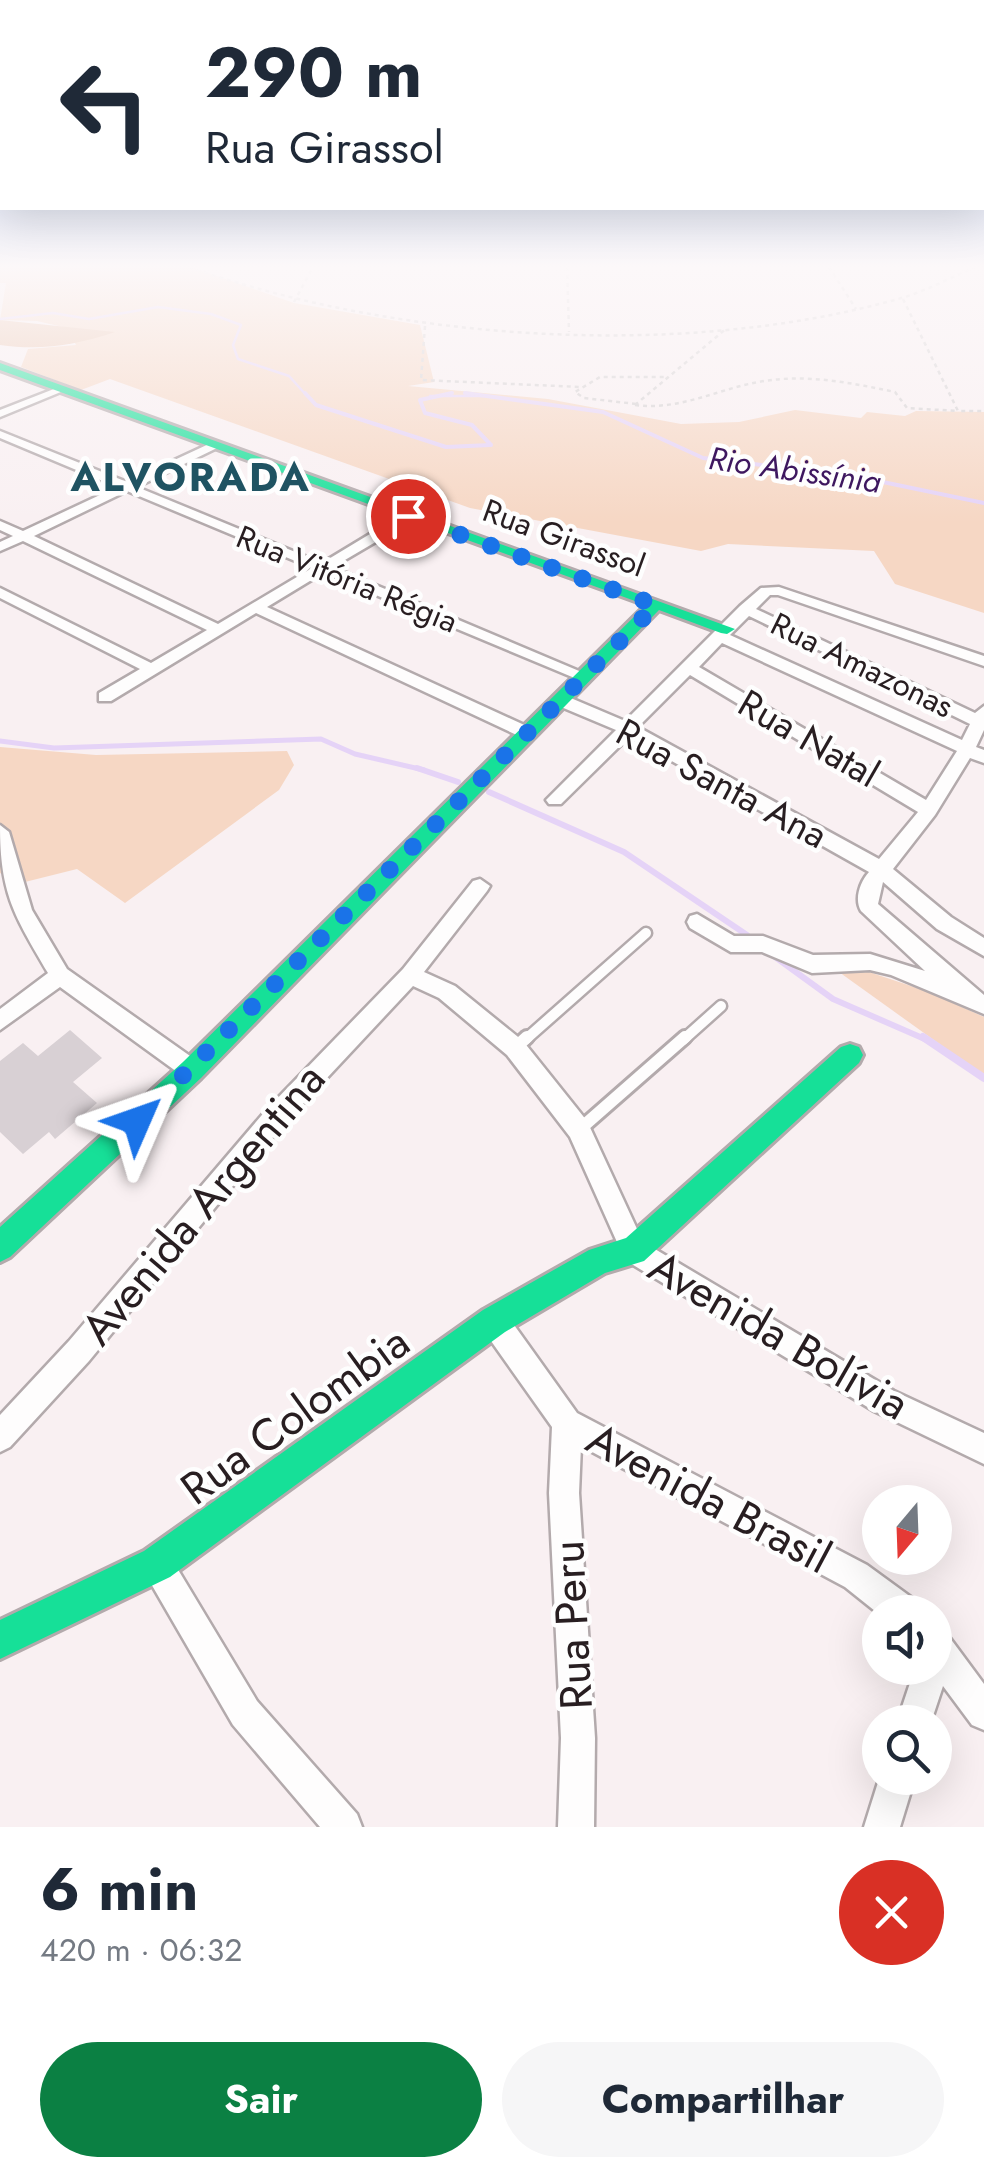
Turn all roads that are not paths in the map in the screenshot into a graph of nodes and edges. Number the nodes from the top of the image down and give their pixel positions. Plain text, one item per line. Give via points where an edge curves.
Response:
1 (0, 366) edge
2 (64, 389) junction
3 (0, 399) edge
4 (19, 406) junction
5 (0, 414) edge
6 (0, 434) edge
7 (216, 445) junction
8 (128, 488) junction
9 (408, 516) junction
10 (0, 525) edge
11 (23, 537) junction
12 (0, 547) edge
13 (322, 570) junction
14 (0, 592) edge
15 (656, 605) junction
16 (259, 609) junction
17 (745, 609) junction
18 (222, 631) junction
19 (724, 633) junction
20 (984, 661) edge
21 (688, 668) junction
22 (153, 670) junction
23 (583, 676) junction
24 (105, 698) dead end
25 (560, 700) junction
26 (981, 716) edge
27 (630, 730) junction
28 (528, 733) junction
29 (975, 754) edge
30 (555, 800) dead end
31 (930, 810) junction
32 (0, 832) edge
33 (882, 870) junction
34 (480, 886) dead end
35 (697, 922) dead end
36 (646, 933) dead end
37 (984, 948) edge
38 (60, 975) junction
39 (410, 975) junction
40 (977, 1001) edge
41 (721, 1006) dead end
42 (0, 1021) edge
43 (516, 1048) junction
44 (850, 1055) dead end
45 (192, 1070) junction
46 (579, 1130) junction
47 (0, 1247) edge
48 (634, 1251) junction
49 (494, 1321) junction
50 (566, 1423) junction
51 (0, 1438) edge
52 (984, 1449) edge
53 (158, 1564) junction
54 (881, 1595) edge
55 (0, 1640) edge
56 (952, 1675) edge
57 (984, 1713) edge
58 (892, 1795) edge
59 (344, 1827) edge
60 (576, 1827) edge
61 (882, 1827) edge

1 - 2 street, Rua Girassol
2 - 4 street
2 - 7 street, Rua Girassol
3 - 4 street
4 - 5 street
6 - 8 street, Rua Vitória Régia
7 - 8 street
7 - 9 street, Rua Girassol
8 - 11 street
8 - 13 street, Rua Vitória Régia
9 - 13 street
9 - 15 street, Rua Girassol
10 - 11 street
11 - 12 street
11 - 18 street
13 - 16 street
13 - 23 street, Rua Vitória Régia
14 - 22 street
15 - 19 street, Rua Girassol
15 - 23 street
16 - 18 street
16 - 28 street
17 - 19 street
17 - 20 street via 772,590
17 - 26 street, Rua Amazonas
18 - 22 street
19 - 21 street
19 - 29 street
21 - 27 street
21 - 31 street, Rua Natal
22 - 24 street
23 - 25 street
25 - 27 street, Rua Santa Ana
25 - 28 street
26 - 29 street
27 - 30 street
27 - 33 street, Rua Santa Ana
28 - 45 street
29 - 31 street
31 - 33 street
32 - 38 street via 22,911
33 - 37 street, Rua Santa Ana
33 - 40 street via 870,884 868,906
34 - 39 street, Avenida Argentina
35 - 40 street via 731,944 768,945 812,964 894,967
36 - 43 lane
38 - 42 street
38 - 45 street
39 - 43 street, Avenida Bolívia via 462,1002
39 - 51 street, Avenida Argentina via 297,1092
41 - 46 lane
43 - 46 street, Avenida Bolívia
44 - 48 street
45 - 47 street
46 - 48 street, Avenida Bolívia
48 - 49 street, Rua Colombia via 599,1260
48 - 52 street, Avenida Bolívia via 884,1401
49 - 50 street, Avenida Brasil
49 - 53 street, Rua Colombia
50 - 54 street, Avenida Brasil
50 - 60 street, Rua Peru
53 - 55 street, Rua Colombia
53 - 59 street via 245,1713
56 - 57 street
58 - 61 street

